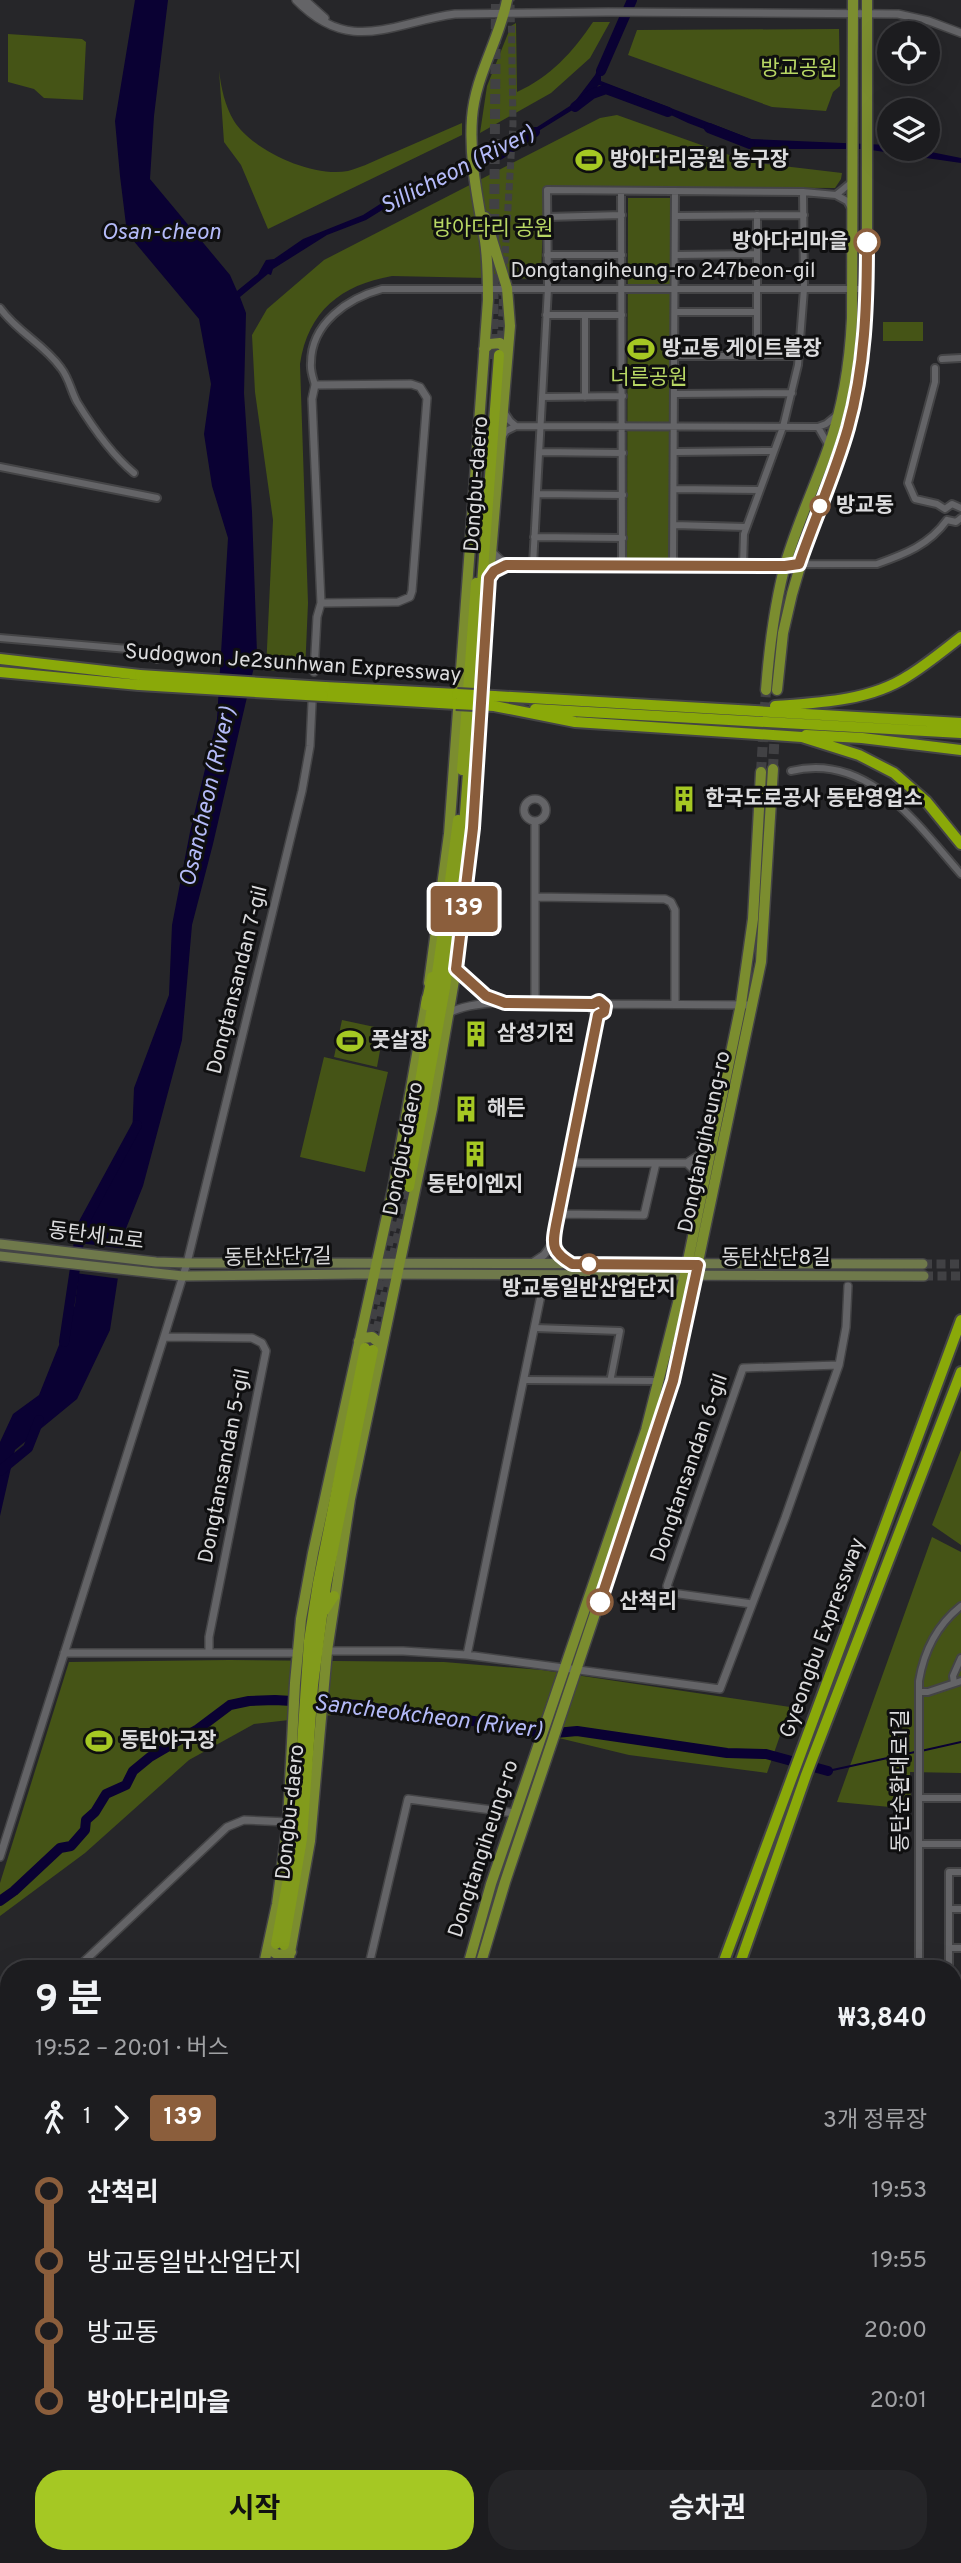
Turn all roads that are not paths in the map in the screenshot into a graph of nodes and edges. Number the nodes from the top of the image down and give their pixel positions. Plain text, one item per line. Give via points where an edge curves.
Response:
1 (296, 0) edge
2 (305, 0) edge
3 (507, 0) edge
4 (853, 0) edge
5 (867, 0) edge
6 (504, 13) junction
7 (853, 13) junction
8 (867, 13) junction
9 (330, 23) junction
10 (961, 33) edge
11 (853, 176) junction
12 (621, 191) junction
13 (675, 191) junction
14 (803, 192) junction
15 (836, 195) junction
16 (480, 208) junction
17 (853, 211) junction
18 (622, 215) junction
19 (757, 215) junction
20 (804, 215) junction
21 (675, 216) junction
22 (547, 217) junction
23 (757, 254) junction
24 (547, 255) junction
25 (622, 255) junction
26 (675, 255) junction
27 (488, 288) junction
28 (507, 288) junction
29 (548, 288) junction
30 (622, 288) junction
31 (675, 288) junction
32 (757, 289) junction
33 (804, 289) junction
34 (853, 289) junction
35 (867, 289) junction
36 (0, 308) edge
37 (675, 312) junction
38 (757, 312) junction
39 (546, 315) junction
40 (584, 315) junction
41 (622, 315) junction
42 (484, 349) junction
43 (500, 355) junction
44 (675, 356) junction
45 (757, 356) junction
46 (799, 356) junction
47 (961, 358) edge
48 (942, 359) dead end
49 (936, 368) dead end
50 (315, 385) junction
51 (792, 393) junction
52 (675, 394) junction
53 (623, 396) junction
54 (542, 397) junction
55 (584, 397) junction
56 (503, 408) junction
57 (838, 414) junction
58 (516, 426) junction
59 (541, 426) junction
60 (624, 426) junction
61 (675, 427) junction
62 (783, 427) junction
63 (818, 427) junction
64 (500, 439) junction
65 (829, 446) junction
66 (774, 451) junction
67 (539, 452) junction
68 (675, 452) junction
69 (623, 453) junction
70 (0, 467) edge
71 (134, 473) dead end
72 (674, 489) junction
73 (759, 490) junction
74 (537, 494) junction
75 (623, 495) junction
76 (158, 498) dead end
77 (961, 506) edge
78 (945, 509) junction
79 (961, 518) edge
80 (947, 520) junction
81 (674, 525) junction
82 (746, 527) junction
83 (534, 537) junction
84 (623, 538) junction
85 (491, 551) junction
86 (799, 564) junction
87 (506, 565) junction
88 (533, 565) junction
89 (622, 566) junction
90 (673, 566) junction
91 (743, 566) junction
92 (785, 566) junction
93 (489, 578) junction
94 (321, 603) junction
95 (961, 637) edge
96 (0, 638) edge
97 (961, 642) edge
98 (0, 659) edge
99 (158, 659) dead end
100 (0, 672) edge
101 (314, 672) dead end
102 (906, 678) junction
103 (139, 680) junction
104 (766, 690) tunnel mouth
105 (777, 690) tunnel mouth
106 (494, 701) junction
107 (312, 703) dead end
108 (713, 707) junction
109 (961, 723) edge
110 (961, 733) edge
111 (768, 734) junction
112 (961, 750) edge
113 (773, 769) tunnel mouth
114 (791, 771) dead end
115 (761, 772) tunnel mouth
116 (535, 821) dead end
117 (961, 844) edge
118 (454, 852) junction
119 (461, 867) junction
120 (961, 874) edge
121 (535, 897) junction
122 (464, 911) junction
123 (456, 969) junction
124 (505, 1003) junction
125 (535, 1004) junction
126 (593, 1004) junction
127 (604, 1004) junction
128 (675, 1004) junction
129 (741, 1004) junction
130 (426, 1005) junction
131 (753, 1005) junction
132 (449, 1013) junction
133 (598, 1015) junction
134 (711, 1147) junction
135 (569, 1163) junction
136 (656, 1163) junction
137 (687, 1163) junction
138 (405, 1188) junction
139 (702, 1189) junction
140 (558, 1214) junction
141 (0, 1244) edge
142 (552, 1244) junction
143 (0, 1256) edge
144 (187, 1263) junction
145 (377, 1263) junction
146 (400, 1263) junction
147 (530, 1264) junction
148 (572, 1264) junction
149 (923, 1264) tunnel mouth
150 (691, 1270) junction
151 (375, 1274) junction
152 (397, 1275) junction
153 (518, 1275) junction
154 (558, 1275) junction
155 (183, 1276) junction
156 (924, 1276) tunnel mouth
157 (848, 1286) dead end
158 (541, 1296) junction
159 (961, 1311) edge
160 (961, 1320) edge
161 (535, 1328) junction
162 (164, 1337) junction
163 (370, 1346) junction
164 (948, 1354) junction
165 (839, 1365) junction
166 (961, 1372) edge
167 (611, 1377) dead end
168 (524, 1380) junction
169 (659, 1381) junction
170 (334, 1596) junction
171 (752, 1604) junction
172 (961, 1606) edge
173 (321, 1614) junction
174 (301, 1619) junction
175 (327, 1651) junction
176 (64, 1653) junction
177 (209, 1653) junction
178 (297, 1653) junction
179 (467, 1655) junction
180 (961, 1658) edge
181 (566, 1667) junction
182 (577, 1668) junction
183 (957, 1682) edge
184 (308, 1683) junction
185 (919, 1692) junction
186 (307, 1708) junction
187 (919, 1798) junction
188 (961, 1798) edge
189 (515, 1813) junction
190 (288, 1822) junction
191 (919, 1844) junction
192 (961, 1844) edge
193 (0, 1857) edge
194 (961, 1872) edge
195 (949, 1909) junction
196 (961, 1909) edge
197 (280, 1948) junction
198 (949, 1948) junction
199 (961, 1948) edge
200 (86, 1960) edge
201 (270, 1960) edge
202 (284, 1960) tunnel mouth
203 (370, 1960) edge
204 (470, 1960) edge
205 (482, 1960) edge
206 (724, 1960) edge
207 (741, 1960) edge
208 (919, 1960) edge
209 (948, 1960) edge

1 - 9 street
2 - 9 street
3 - 6 main road
4 - 7 main road
5 - 8 main road
6 - 7 street
6 - 9 street via 438,16 379,32
6 - 16 main road via 478,82 473,110 471,142
7 - 8 street
7 - 11 main road
8 - 10 street via 908,16
8 - 35 main road
11 - 15 street
11 - 17 main road
12 - 13 street
12 - 18 street
12 - 22 street via 547,190
13 - 14 street
13 - 21 street
14 - 15 street
14 - 20 street
15 - 17 street
16 - 27 main road, Dongbu-daero
16 - 28 main road, Dongbu-daero
17 - 34 main road
18 - 22 street
18 - 25 street
19 - 20 street
19 - 21 street
19 - 23 street
20 - 33 street
21 - 26 street
22 - 24 street
23 - 26 street
23 - 32 street
24 - 25 street
24 - 29 street
25 - 30 street
26 - 31 street
27 - 28 street, Dongtangiheung-ro 247beon-gil
27 - 42 main road, Dongbu-daero
27 - 50 street, Dongtangiheung-ro 247beon-gil via 400,287 353,299 331,317 318,338 311,363
28 - 29 street, Dongtangiheung-ro 247beon-gil
28 - 43 main road, Dongbu-daero via 510,326
29 - 30 street, Dongtangiheung-ro 247beon-gil
29 - 39 street
30 - 31 street, Dongtangiheung-ro 247beon-gil
30 - 41 street
31 - 32 street, Dongtangiheung-ro 247beon-gil
31 - 37 street
32 - 33 street, Dongtangiheung-ro 247beon-gil
32 - 38 street
33 - 34 street, Dongtangiheung-ro 247beon-gil
33 - 46 street
34 - 35 street, Dongtangiheung-ro 247beon-gil
34 - 57 main road via 849,355
35 - 86 main road via 863,351 848,428
36 - 71 street via 64,371 76,400 116,458
37 - 38 street
37 - 44 street
38 - 45 street
39 - 40 street
39 - 54 street
40 - 41 street
40 - 55 street
41 - 53 street
42 - 43 main road via 500,343
42 - 130 main road, Dongbu-daero via 449,834
43 - 56 main road, Dongbu-daero
43 - 118 highway, Dongbu-daero
43 - 119 highway, Dongbu-daero
44 - 45 street
44 - 52 street
45 - 46 street
46 - 51 street
47 - 48 street
49 - 78 street via 908,483 915,499
50 - 94 street
50 - 94 street via 411,384 420,387 427,398 410,597 398,602
51 - 52 street
51 - 62 street
52 - 61 street
53 - 55 street
53 - 60 street
54 - 55 street
54 - 59 street
56 - 58 street
56 - 64 main road, Dongbu-daero
57 - 63 street
57 - 65 main road
58 - 59 street
58 - 64 street
59 - 60 street
59 - 67 street
60 - 61 street
60 - 69 street
61 - 62 street
61 - 68 street
62 - 63 street
62 - 66 street
63 - 65 street
64 - 85 main road, Dongbu-daero
65 - 92 main road
66 - 68 street
66 - 73 street
67 - 69 street
67 - 74 street
68 - 72 street
69 - 75 street
70 - 76 street
72 - 73 street
72 - 81 street
73 - 82 street
74 - 75 street
74 - 83 street
75 - 84 street
77 - 78 street via 952,504
78 - 80 street
79 - 80 street
80 - 86 street via 936,535 911,552 877,565
81 - 82 street
81 - 90 street
82 - 91 street
83 - 84 street
83 - 88 street
84 - 89 street
85 - 87 street
85 - 93 main road, Dongbu-daero
86 - 92 street
86 - 105 main road via 783,634
87 - 88 street
87 - 93 street
88 - 89 street
89 - 90 street
90 - 91 street
91 - 92 street
92 - 104 main road
93 - 122 main road, Dongbu-daero
94 - 101 street
95 - 102 highway
96 - 99 street via 128,649
97 - 102 highway
98 - 103 highway, Sudogwon Je2sunhwan Expressway
100 - 103 highway, Sudogwon Je2sunhwan Expressway
102 - 108 highway via 830,701
103 - 106 highway, Sudogwon Je2sunhwan Expressway, bridge
106 - 108 highway, Sudogwon Je2sunhwan Expressway
106 - 110 highway, Sudogwon Je2sunhwan Expressway
106 - 111 highway via 575,722
107 - 144 street, Dongtansandan 7-gil via 302,791
108 - 109 highway, Sudogwon Je2sunhwan Expressway
111 - 112 highway via 830,735
111 - 117 highway via 802,737 879,764 911,786
113 - 131 main road, Dongtangiheung-ro via 765,917
114 - 120 street via 841,771 879,789 897,802
115 - 129 main road, Dongtangiheung-ro via 753,919
116 - 121 street
118 - 130 highway
118 - 138 highway, Dongbu-daero
119 - 122 highway
119 - 138 highway, Dongbu-daero via 443,1000
121 - 125 street
121 - 128 street via 665,898 671,902
122 - 123 main road, Dongbu-daero
123 - 124 street via 486,996
123 - 132 main road, Dongbu-daero
124 - 125 street
124 - 132 street via 471,1005
125 - 126 street
126 - 127 street
126 - 133 street
127 - 128 street
127 - 133 street via 605,1010
128 - 129 street
129 - 131 street
129 - 134 main road, Dongtangiheung-ro
130 - 138 main road, Dongbu-daero
131 - 150 main road, Dongtangiheung-ro
132 - 138 main road, Dongbu-daero
133 - 135 street
134 - 137 street
134 - 139 main road, Dongtangiheung-ro
135 - 136 street
135 - 140 street
136 - 137 street
136 - 140 street via 644,1215
137 - 139 street
138 - 145 main road, Dongbu-daero
138 - 146 main road, Dongbu-daero
139 - 150 main road, Dongtangiheung-ro
140 - 142 street
141 - 144 main road, 동탄세교로
142 - 147 street
142 - 148 street
143 - 155 main road, 동탄세교로
144 - 145 main road, 동탄산단7길
144 - 155 street, Dongtansandan 7-gil
145 - 146 main road, 동탄산단8길
145 - 151 main road, Dongbu-daero
146 - 147 main road, 동탄산단8길
146 - 152 main road, Dongbu-daero
147 - 148 main road, 동탄산단8길
148 - 150 main road, 동탄산단8길
149 - 150 main road, 동탄산단8길
150 - 154 main road, 동탄산단8길
150 - 156 main road, 동탄산단8길
150 - 169 main road, Dongtangiheung-ro
150 - 182 main road, Dongtangiheung-ro via 670,1392
151 - 152 main road, 동탄산단8길
151 - 155 main road, 동탄산단7길
151 - 163 main road, Dongbu-daero
152 - 153 main road, 동탄산단8길
152 - 163 main road, Dongbu-daero
153 - 154 main road, 동탄산단8길
153 - 158 street via 533,1280
154 - 158 street
155 - 162 street
157 - 165 street
158 - 161 street
159 - 164 highway
160 - 164 highway, Gyeongbu Expressway
161 - 167 street via 620,1331
161 - 168 street
162 - 176 street
162 - 177 street, Dongtansandan 5-gil via 252,1338 266,1351
163 - 170 main road, Dongbu-daero
163 - 173 highway, Dongbu-daero
163 - 174 main road, Dongbu-daero
163 - 184 highway, Dongbu-daero via 318,1583
164 - 206 highway, Gyeongbu Expressway
165 - 171 street
165 - 171 street, Dongtansandan 6-gil via 743,1368 667,1586 672,1593
166 - 207 highway, Gyeongbu Expressway via 806,1775
168 - 169 street
168 - 179 street
169 - 181 main road, Dongtangiheung-ro
170 - 173 highway
170 - 175 main road, Dongbu-daero
171 - 182 street via 720,1689
172 - 185 street, 동탄순환대로1길 via 932,1639 921,1668
173 - 184 highway, Dongbu-daero
174 - 178 main road, Dongbu-daero
174 - 184 highway via 306,1623 301,1671
175 - 179 street
175 - 184 main road, Dongbu-daero
176 - 177 street
176 - 193 street
177 - 178 street
178 - 184 main road, Dongbu-daero
179 - 181 street
180 - 183 street via 953,1676
181 - 182 street
181 - 189 main road, Dongtangiheung-ro
182 - 205 main road, Dongtangiheung-ro
183 - 185 street
184 - 186 highway, Dongbu-daero
184 - 186 main road, Dongbu-daero
185 - 187 street, 동탄순환대로1길
186 - 190 main road, Dongbu-daero
186 - 197 highway, Dongbu-daero via 302,1839
187 - 188 street
187 - 191 street, 동탄순환대로1길
189 - 203 street via 408,1799
189 - 204 main road, Dongtangiheung-ro
190 - 197 main road, Dongbu-daero
190 - 200 street via 244,1820 227,1827
191 - 192 street
191 - 208 street, 동탄순환대로1길
194 - 195 street via 949,1872
195 - 196 street
195 - 198 street
197 - 201 main road, Dongbu-daero
197 - 202 main road, Dongbu-daero
198 - 199 street
198 - 209 street

